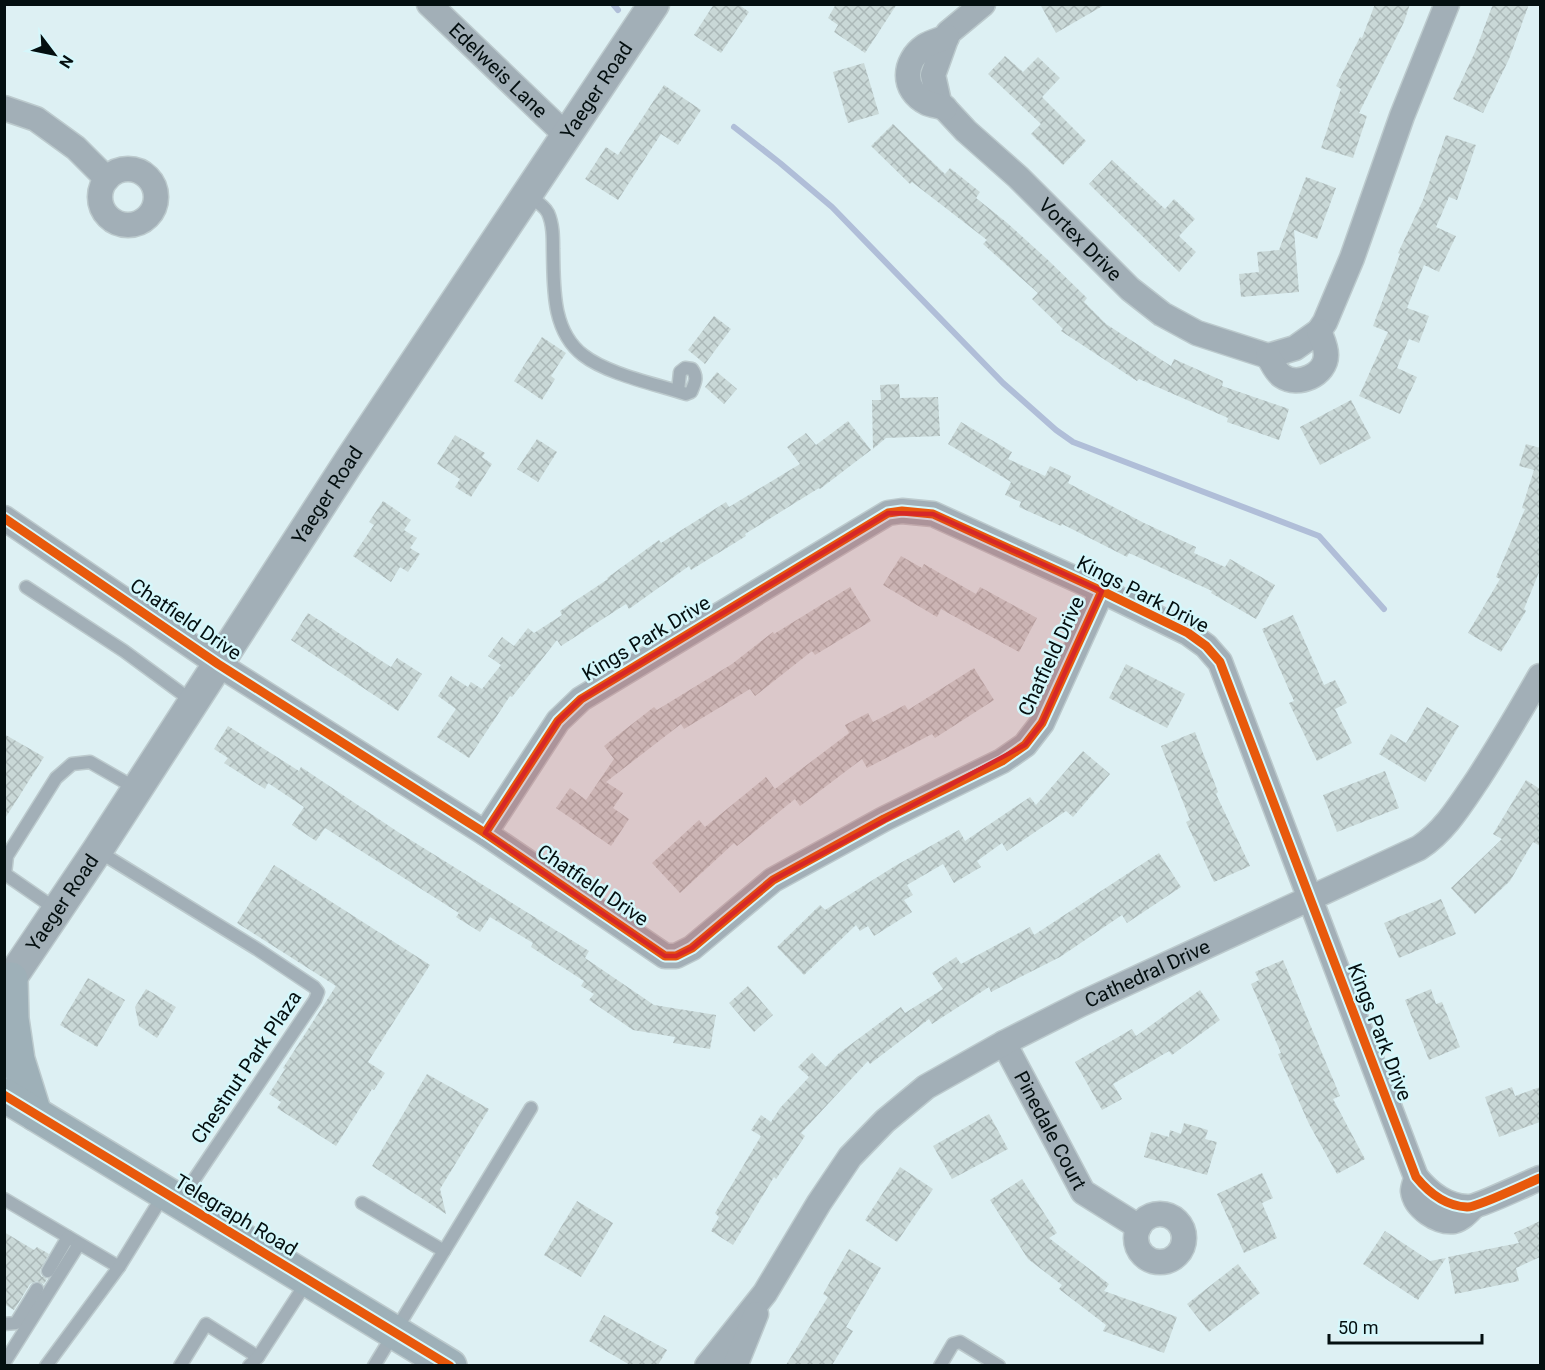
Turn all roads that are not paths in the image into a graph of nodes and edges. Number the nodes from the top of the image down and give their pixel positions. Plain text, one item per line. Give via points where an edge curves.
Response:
1 (429, 4) edge
2 (654, 4) edge
3 (983, 4) edge
4 (1447, 4) edge
5 (947, 37) junction
6 (4, 108) edge
7 (945, 108) junction
8 (567, 136) junction
9 (106, 179) dead end
10 (527, 195) junction
11 (1319, 332) junction
12 (1268, 356) junction
13 (678, 391) dead end
14 (4, 518) edge
15 (26, 587) dead end
16 (1102, 591) junction
17 (218, 664) junction
18 (1540, 676) edge
19 (193, 702) junction
20 (137, 789) junction
21 (485, 833) junction
22 (97, 850) junction
23 (5, 874) edge
24 (1309, 898) junction
25 (57, 910) junction
26 (7, 983) edge
27 (1004, 1043) junction
28 (4, 1095) edge
29 (531, 1108) dead end
30 (20, 1115) edge
31 (1540, 1178) edge
32 (172, 1198) junction
33 (5, 1200) edge
34 (362, 1203) dead end
35 (1139, 1227) dead end
36 (74, 1240) junction
37 (444, 1251) junction
38 (118, 1267) junction
39 (48, 1271) dead end
40 (309, 1279) junction
41 (37, 1289) dead end
42 (765, 1293) junction
43 (4, 1324) edge
44 (395, 1332) junction
45 (258, 1357) junction
46 (8, 1362) edge
47 (46, 1365) edge
48 (180, 1365) edge
49 (249, 1365) edge
50 (374, 1365) edge
51 (450, 1365) edge
52 (707, 1365) edge
53 (735, 1365) edge
54 (940, 1365) edge
55 (999, 1365) edge

1 - 8 street, Edelweis Lane
2 - 8 street, Yaeger Road
3 - 5 street
4 - 11 street via 1352,258
5 - 7 street, Vortex Drive via 933,75 939,102
5 - 7 street via 925,46 910,64 908,82 927,103
6 - 9 street via 36,119 76,148
7 - 12 street, Vortex Drive via 1130,289 1162,314 1197,333
8 - 10 street, Yaeger Road
10 - 13 lane via 542,206 549,218 555,304 568,341 585,357
10 - 17 street, Yaeger Road
11 - 12 street via 1295,348
11 - 12 street via 1326,357 1313,376 1302,380 1282,376
14 - 17 street, Chatfield Drive
15 - 19 lane
16 - 21 street, Kings Park Drive via 933,514 888,513 581,699 558,721
16 - 21 street, Chatfield Drive via 1042,723 1025,745 1002,761 773,880 692,948 676,956 665,956
16 - 24 street, Kings Park Drive via 1188,633 1220,662
17 - 19 street, Yaeger Road
17 - 21 street, Chatfield Drive
18 - 24 street, Cathedral Drive via 1501,744 1456,812 1432,840
19 - 20 street, Yaeger Road
20 - 22 street, Yaeger Road
20 - 23 lane via 90,762 72,764 56,778 7,856
22 - 25 street, Yaeger Road
22 - 32 lane, Chestnut Park Plaza via 257,949 318,992
23 - 25 lane
24 - 27 street, Cathedral Drive
24 - 31 street, Kings Park Drive via 1416,1177 1427,1190 1449,1203 1469,1208
25 - 26 street, Yaeger Road
26 - 30 main road via 18,1060
27 - 35 street, Pinedale Court via 1083,1192
27 - 42 street, Cathedral Drive via 927,1087 885,1121 850,1157
28 - 30 main road, Telegraph Road
29 - 37 lane
30 - 32 main road, Telegraph Road
32 - 38 lane
32 - 40 main road, Telegraph Road
33 - 36 lane
34 - 37 lane
36 - 38 lane
36 - 39 lane
36 - 46 lane
37 - 44 lane
38 - 47 lane
40 - 44 main road, Telegraph Road
40 - 45 lane
41 - 43 lane via 16,1323
42 - 52 street, Cathedral Drive
42 - 53 street, Cathedral Drive
44 - 50 lane
44 - 51 main road, Telegraph Road
45 - 48 lane via 206,1324
45 - 49 lane
54 - 55 lane via 953,1344 960,1342

